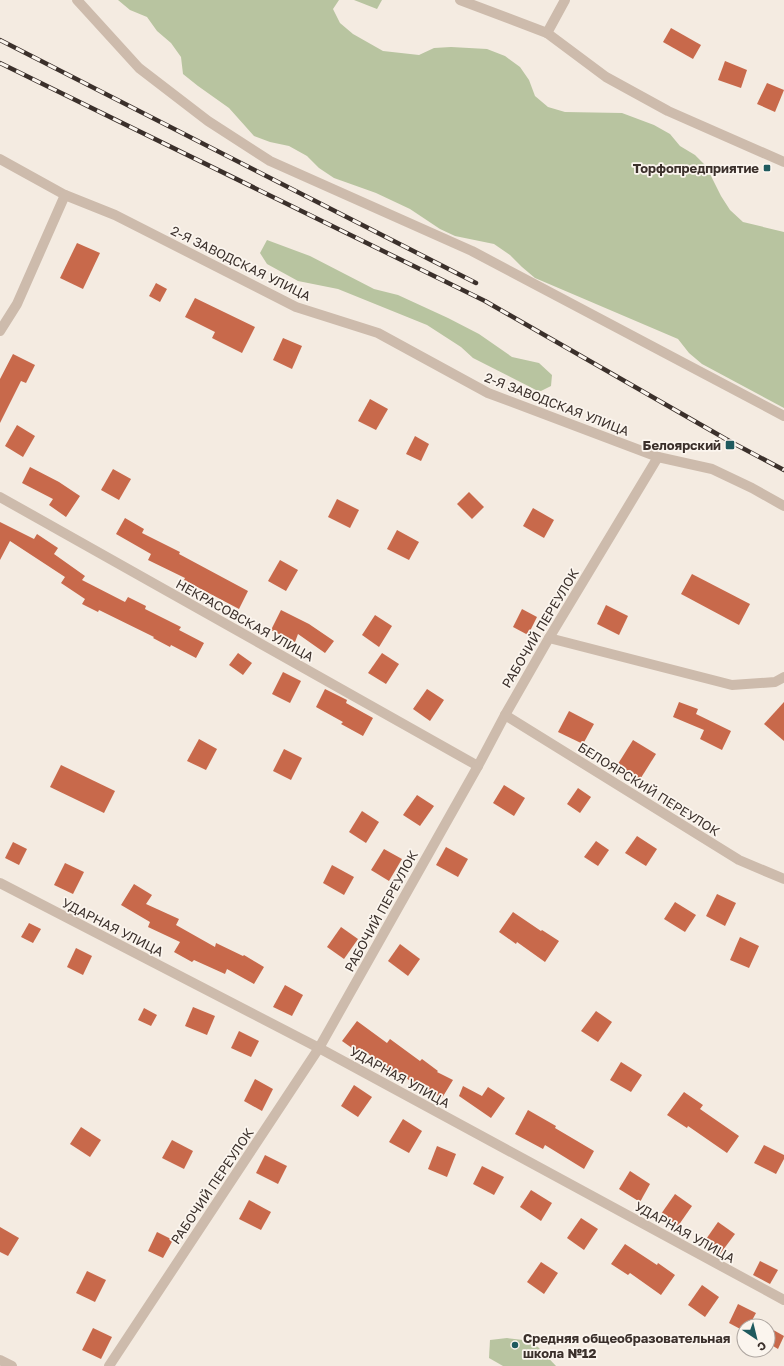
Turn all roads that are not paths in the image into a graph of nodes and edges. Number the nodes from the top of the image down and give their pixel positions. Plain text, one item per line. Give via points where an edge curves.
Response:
1 (77, 0) edge
2 (460, 0) edge
3 (565, 0) edge
4 (547, 33) junction
5 (0, 160) edge
6 (784, 162) edge
7 (65, 195) junction
8 (0, 331) edge
9 (784, 416) edge
10 (658, 457) junction
11 (0, 497) edge
12 (784, 506) edge
13 (549, 638) junction
14 (784, 677) edge
15 (505, 715) junction
16 (478, 766) junction
17 (784, 879) edge
18 (0, 883) edge
19 (320, 1048) junction
20 (784, 1300) edge
21 (0, 1360) edge
22 (12, 1366) edge
23 (109, 1366) edge

1 - 9 street via 139,68 208,121 270,161 472,251
2 - 4 street
3 - 4 street
4 - 6 street via 606,77 640,96
5 - 7 street, 2-Я ЗАВОДСКАЯ УЛИЦА
7 - 8 street via 17,304
7 - 10 street, 2-Я ЗАВОДСКАЯ УЛИЦА via 115,215 296,307 378,333 488,393
10 - 12 street, 2-Я ЗАВОДСКАЯ УЛИЦА via 712,469
10 - 13 street, РАБОЧИЙ ПЕРЕУЛОК
11 - 16 street, НЕКРАСОВСКАЯ УЛИЦА
13 - 14 street via 732,685 775,682
13 - 15 street, РАБОЧИЙ ПЕРЕУЛОК
15 - 16 street, РАБОЧИЙ ПЕРЕУЛОК
15 - 17 street, БЕЛОЯРСКИЙ ПЕРЕУЛОК via 739,860
16 - 19 street, РАБОЧИЙ ПЕРЕУЛОК
18 - 19 street, УДАРНАЯ УЛИЦА
19 - 20 street, УДАРНАЯ УЛИЦА
19 - 23 street, РАБОЧИЙ ПЕРЕУЛОК
21 - 22 street

